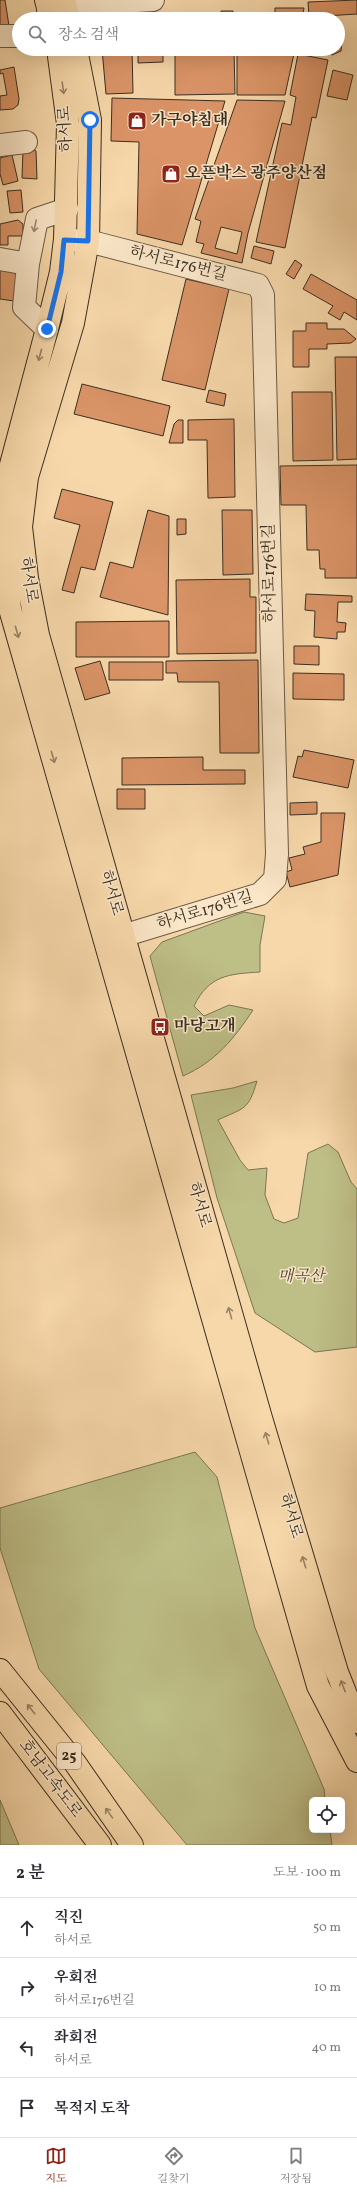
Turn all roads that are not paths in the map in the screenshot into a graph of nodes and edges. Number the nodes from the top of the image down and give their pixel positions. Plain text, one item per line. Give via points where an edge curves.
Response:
1 (153, 0) edge
2 (57, 9) edge
3 (0, 36) edge
4 (12, 36) edge
5 (59, 56) edge
6 (77, 56) edge
7 (26, 142) dead end
8 (0, 146) edge
9 (67, 209) junction
10 (64, 240) junction
11 (88, 241) junction
12 (0, 259) edge
13 (28, 264) junction
14 (47, 329) junction
15 (2, 490) edge
16 (1, 540) edge
17 (114, 939) junction
18 (0, 1670) edge
19 (0, 1713) edge
20 (357, 1722) edge
21 (354, 1756) edge
22 (357, 1776) edge
23 (100, 1845) edge
24 (132, 1845) edge

1 - 2 street
3 - 4 street
5 -> 9 main road, 하서로 via 68,124
6 - 11 main road, 하서로 via 90,120
7 - 8 street
9 - 10 main road, 하서로
9 -> 13 street via 37,219
10 - 11 street, 하서로176번길
10 - 14 main road, 하서로 via 61,272
11 - 17 main road, 하서로 via 73,323 27,477 21,527 26,578 38,635
11 - 17 street, 하서로176번길 via 258,285 263,295 278,854 275,879 260,894
12 - 13 street
13 - 14 street via 24,307
14 -> 15 main road, 하서로
15 - 16 main road, 하서로
16 -> 17 main road, 하서로 via 10,609
20 -> 17 main road, 하서로 via 337,1672
17 - 21 main road, 하서로 via 318,1686
24 -> 18 main road, 호남고속도로 / 25 via 75,1763
19 - 23 main road, 호남고속도로 / 25
21 - 22 main road, 하서로

